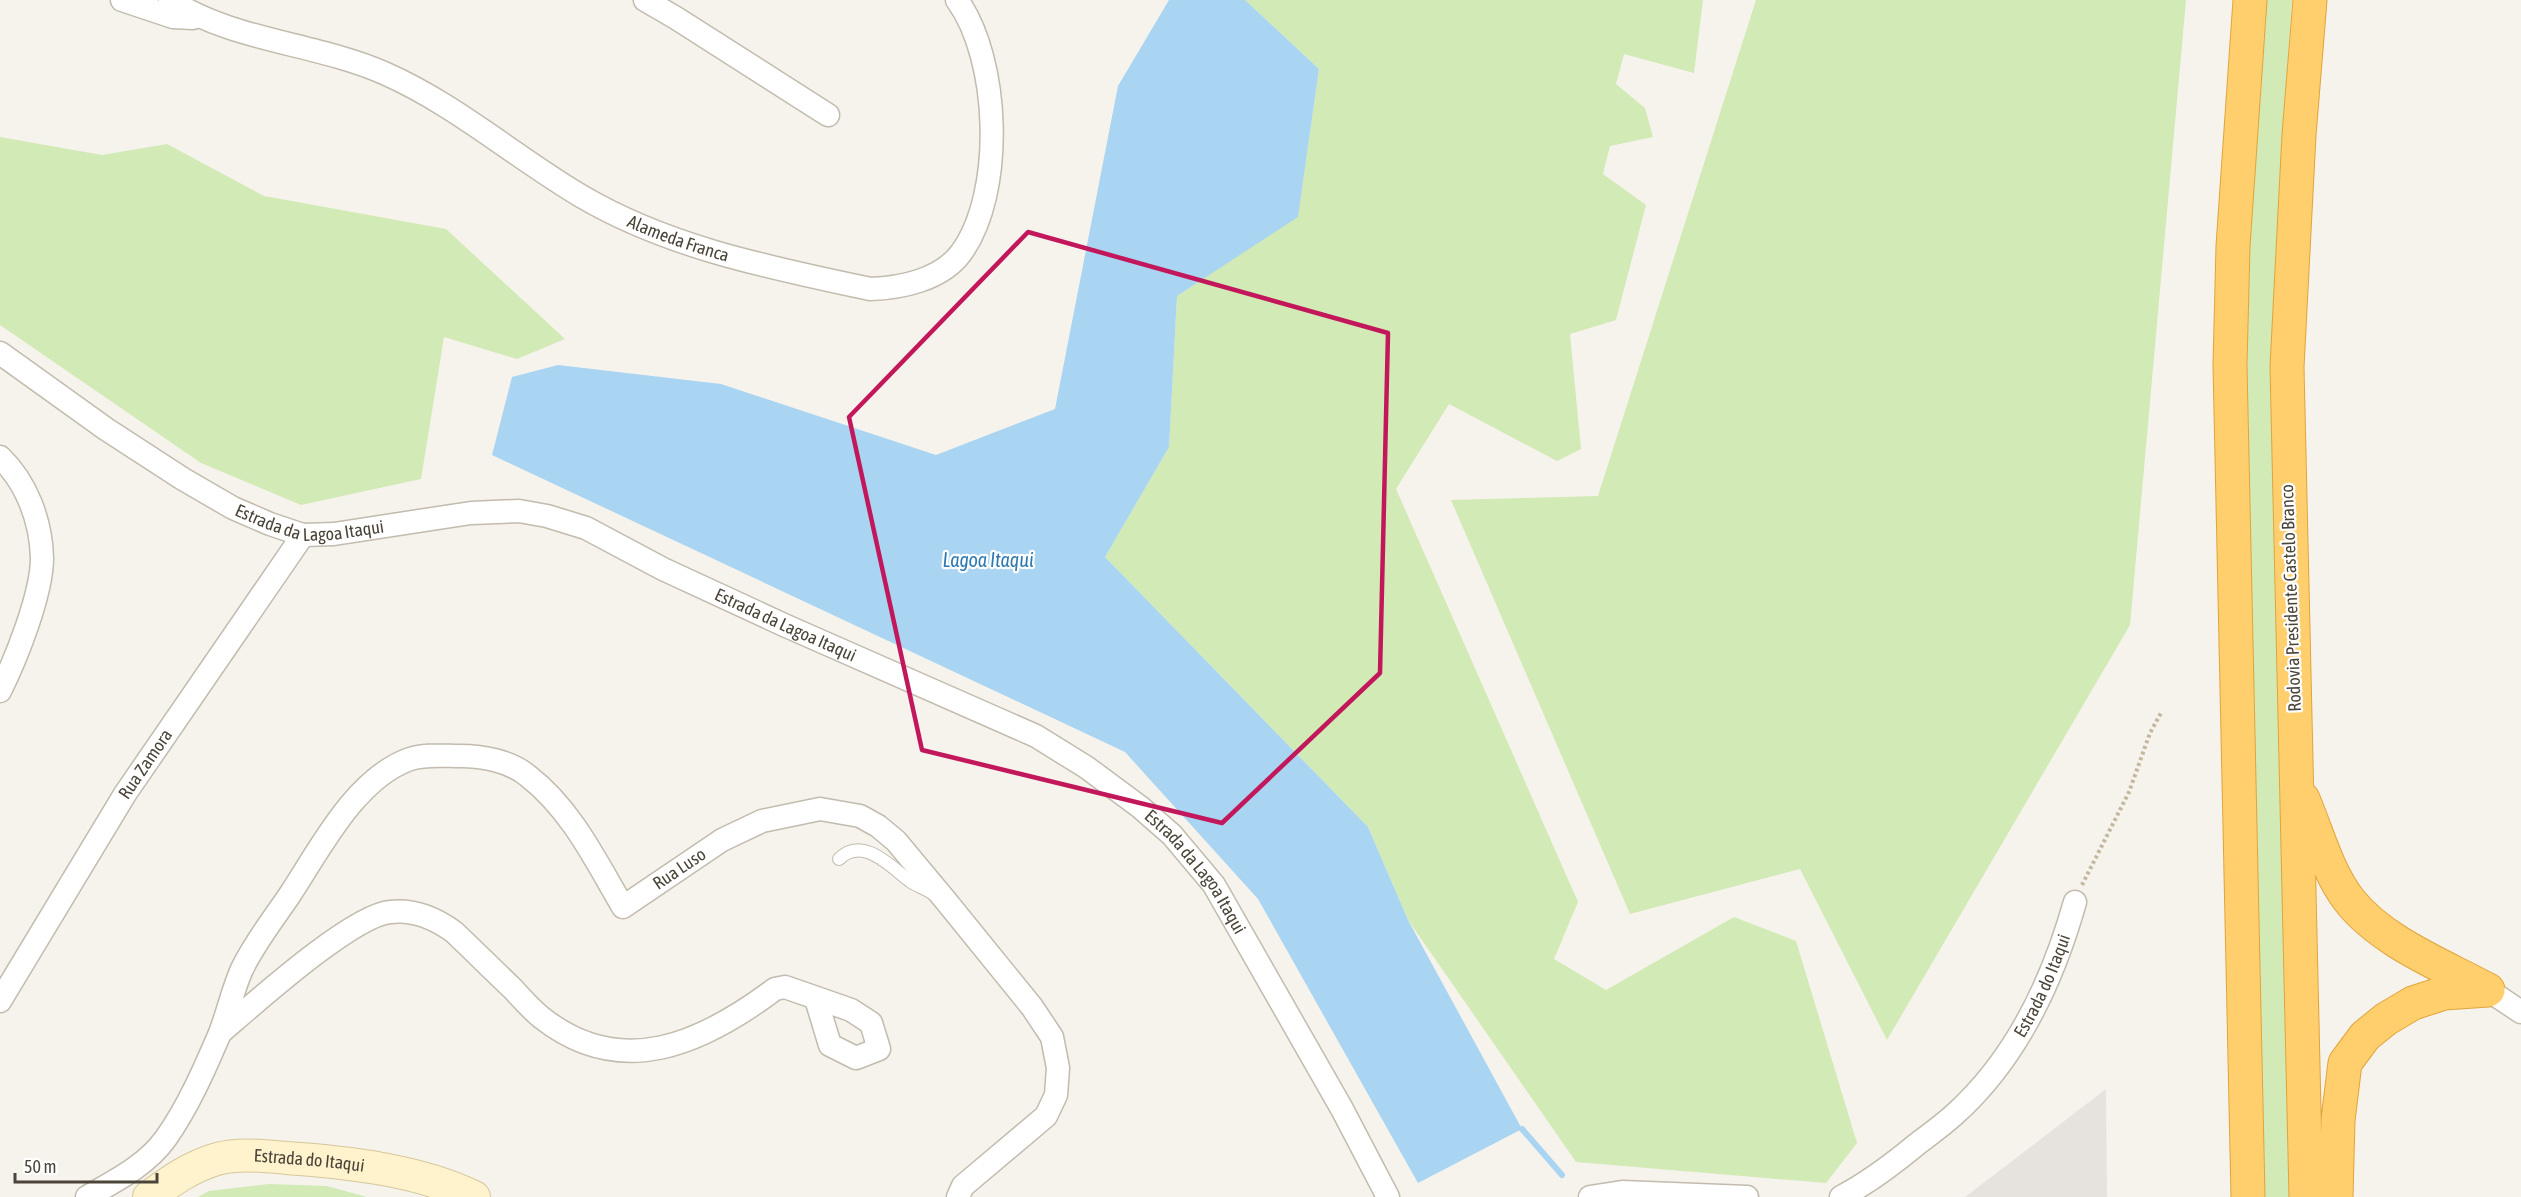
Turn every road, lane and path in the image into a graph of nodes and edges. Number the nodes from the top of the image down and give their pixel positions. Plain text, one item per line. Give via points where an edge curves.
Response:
1 (170, 0) edge
2 (645, 0) edge
3 (957, 0) edge
4 (2250, 0) edge
5 (2310, 0) edge
6 (127, 1) edge
7 (203, 19) junction
8 (828, 116) dead end
9 (0, 353) edge
10 (0, 457) edge
11 (303, 535) junction
12 (0, 691) edge
13 (2162, 711) dead end
14 (2296, 784) junction
15 (839, 859) dead end
16 (946, 901) junction
17 (2075, 902) joint
18 (2488, 990) junction
19 (816, 999) dead end
20 (0, 1001) edge
21 (2521, 1012) edge
22 (220, 1033) junction
23 (87, 1197) edge
24 (149, 1197) edge
25 (474, 1197) edge
26 (957, 1197) edge
27 (1388, 1197) edge
28 (1590, 1197) edge
29 (1748, 1197) edge
30 (1841, 1197) edge
31 (2248, 1197) edge
32 (2306, 1197) edge
33 (2336, 1197) edge

1 - 7 street, Alameda Franca
2 - 8 street
3 - 7 street, Alameda Franca via 978,43 992,106 991,170 983,204 960,253 944,268 911,284 870,289 730,257 635,224 583,197 436,100 384,73
4 - 31 highway via 2234,234 2230,365
5 - 14 highway, Rodovia Presidente Castelo Branco via 2287,367
6 - 7 street via 173,17
9 - 11 street, Estrada da Lagoa Itaqui via 183,479 232,508
10 - 12 street via 21,482 36,516 42,559 25,631
11 - 20 street, Rua Zamora via 125,794
11 - 27 street, Estrada da Lagoa Itaqui via 371,530 471,513 519,511 547,516 586,528 784,625 1036,736 1140,807 1172,836 1214,885 1342,1108
13 - 17 path via 2129,792
14 - 18 highway via 2337,881 2350,900 2389,934
14 - 32 highway, Rodovia Presidente Castelo Branco
15 - 16 lane via 853,850 871,852
16 - 22 street, Rua Luso via 878,826 860,816 820,809 762,821 722,840 623,907 576,829 554,800 527,775 507,763 468,756 410,759 379,777 337,822 243,968
16 - 26 street, Rua Luso via 1032,1007 1052,1037 1058,1068 1056,1095 1046,1116 963,1186
17 - 30 street, Estrada do Itaqui via 2051,972 2002,1061 1956,1114 1901,1158
18 - 21 street
18 - 33 highway via 2444,993 2413,1003 2365,1036 2345,1063 2338,1120
19 - 22 street via 795,988 775,989 710,1029 670,1047 625,1053 573,1038 542,1018 440,922 407,911 388,912 345,934
22 - 23 street via 165,1140 149,1158
24 - 25 street, Estrada do Itaqui via 188,1169 219,1158 248,1155 366,1165
28 - 29 street via 1622,1192

